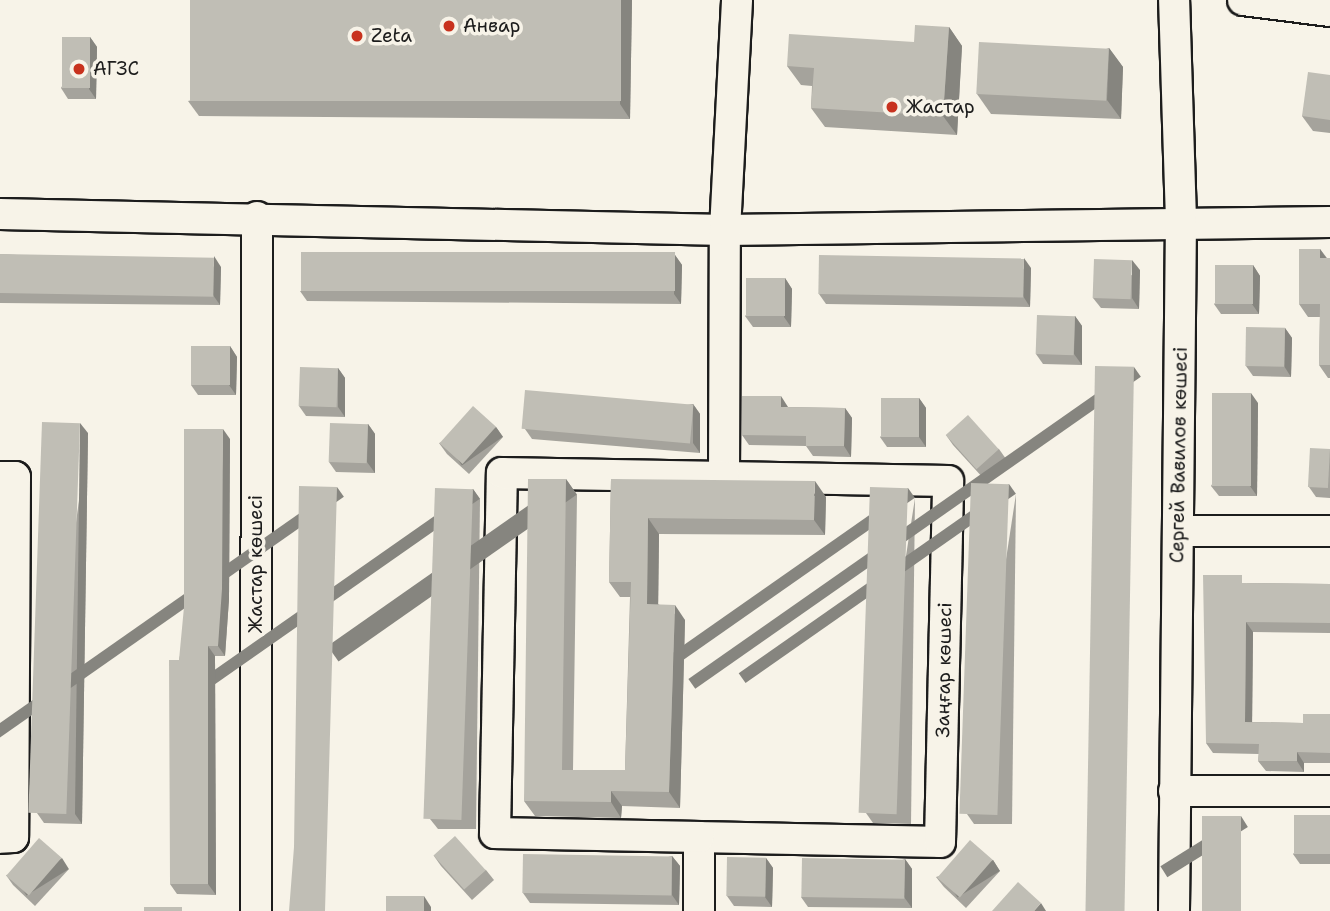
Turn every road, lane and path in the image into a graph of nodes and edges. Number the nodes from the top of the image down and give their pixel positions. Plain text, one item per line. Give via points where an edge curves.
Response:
1 (737, 0) edge
2 (1174, 0) edge
3 (1243, 0) edge
4 (1330, 11) edge
5 (0, 214) edge
6 (257, 217) junction
7 (1181, 220) junction
8 (1330, 222) edge
9 (725, 230) junction
10 (0, 477) edge
11 (724, 477) junction
12 (1178, 531) junction
13 (1330, 531) edge
14 (1174, 791) junction
15 (1330, 791) edge
16 (699, 837) junction
17 (0, 838) edge
18 (256, 911) edge
19 (699, 911) edge
20 (1174, 911) edge

1 - 9 street
2 - 7 street, Сергей Вавилов көшесі
3 - 4 street
5 - 6 street
6 - 9 street
6 - 18 street, Жастар көшесі
7 - 8 street
7 - 9 street
7 - 12 street, Сергей Вавилов көшесі
9 - 11 street
10 - 17 street via 15,477 13,837
11 - 16 street, Заңғар көшесі via 502,473 495,833
11 - 16 street, Заңғар көшесі via 948,481 940,842
12 - 13 street
12 - 14 street, Сергей Вавилов көшесі
14 - 15 street
14 - 20 street, Сергей Вавилов көшесі
16 - 19 street

